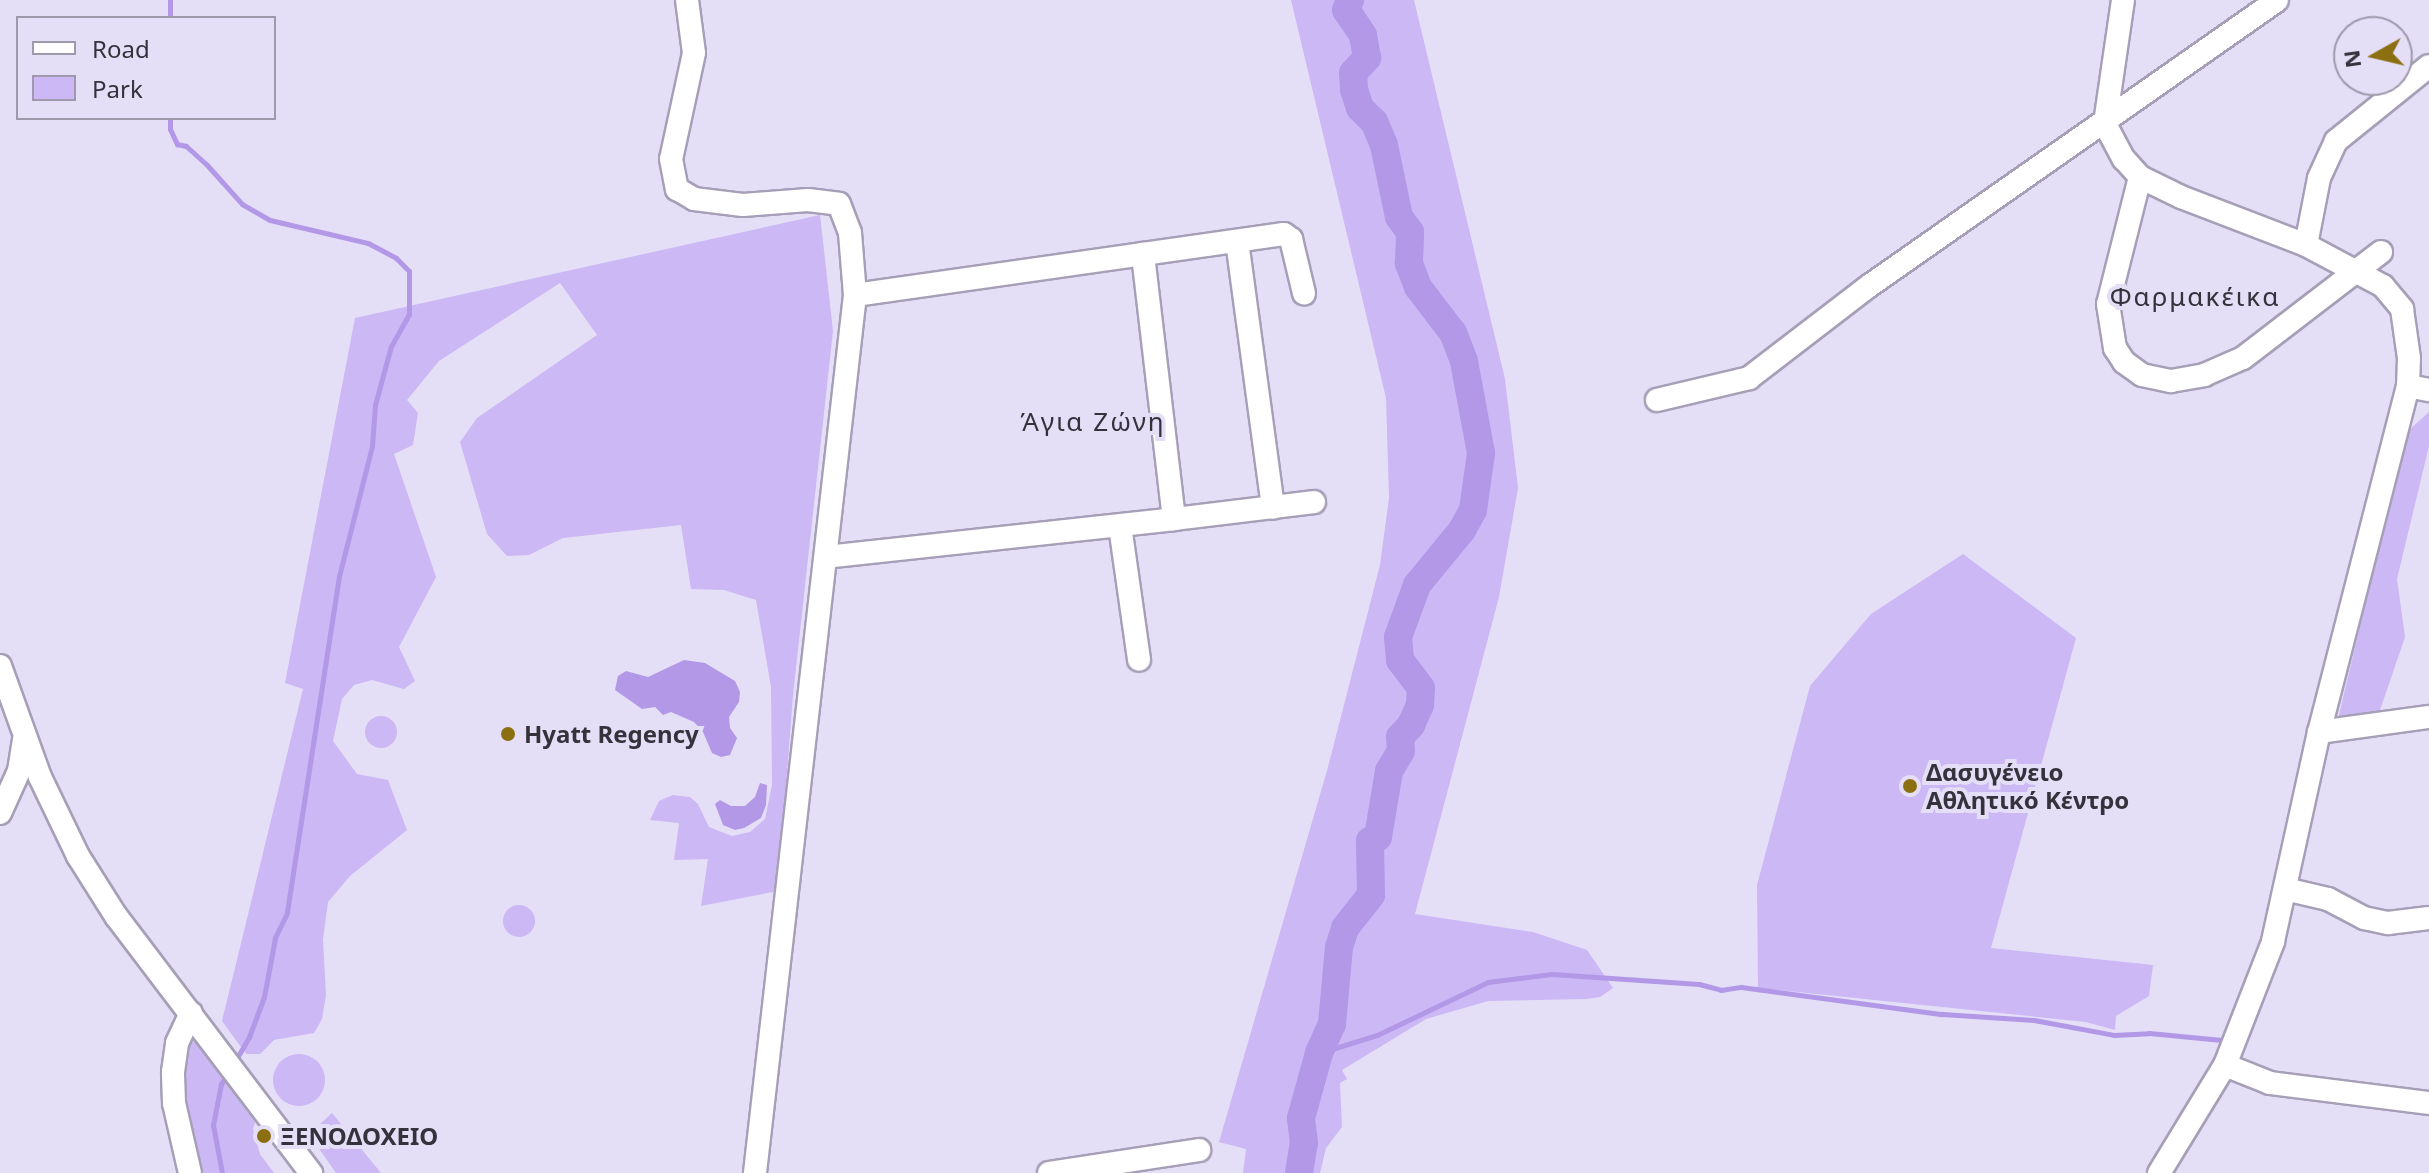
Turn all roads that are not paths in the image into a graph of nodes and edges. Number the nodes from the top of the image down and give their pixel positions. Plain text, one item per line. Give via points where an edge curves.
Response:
1 (687, 0) edge
2 (2123, 0) edge
3 (2277, 0) edge
4 (2429, 66) edge
5 (2105, 124) junction
6 (2140, 177) junction
7 (1237, 241) junction
8 (2306, 245) junction
9 (2381, 252) dead end
10 (1143, 254) junction
11 (2358, 272) junction
12 (1304, 293) dead end
13 (855, 295) junction
14 (2419, 388) edge
15 (1657, 400) dead end
16 (1314, 502) dead end
17 (1273, 508) junction
18 (1174, 519) junction
19 (1120, 526) junction
20 (826, 557) junction
21 (1139, 660) dead end
22 (0, 666) edge
23 (2429, 717) edge
24 (2319, 732) junction
25 (25, 734) junction
26 (48, 794) junction
27 (3, 806) edge
28 (2285, 889) junction
29 (2429, 918) edge
30 (191, 1013) junction
31 (2225, 1065) junction
32 (2429, 1103) edge
33 (1199, 1150) dead end
34 (190, 1173) edge
35 (311, 1173) edge
36 (755, 1173) edge
37 (1049, 1173) edge
38 (2159, 1173) edge

1 - 13 street via 694,53 671,159 677,189 694,199 743,205 817,200 839,204 850,233
2 - 5 street
3 - 5 street
4 - 8 street via 2336,141 2319,178
5 - 6 street
5 - 15 street via 1934,240 1749,378
6 - 8 street
6 - 11 street via 2108,304 2115,348 2142,375 2171,381 2204,375 2243,358
7 - 10 street
7 - 12 street via 1289,236
7 - 17 street
8 - 11 street
9 - 11 street
10 - 13 street
10 - 18 street
11 - 14 street via 2383,286 2402,309
13 - 20 street
14 - 24 street
16 - 17 street
17 - 18 street
18 - 19 street
19 - 20 street
19 - 21 street
20 - 36 street
22 - 25 street
23 - 24 street
24 - 28 street
25 - 26 street
25 - 27 street via 19,771
26 - 27 street via 27,790
26 - 30 street via 116,916
28 - 29 street via 2388,923
28 - 31 street via 2260,980
30 - 34 street via 177,1043 173,1072 174,1103
30 - 35 street
31 - 32 street via 2270,1083
31 - 38 street
33 - 37 street

